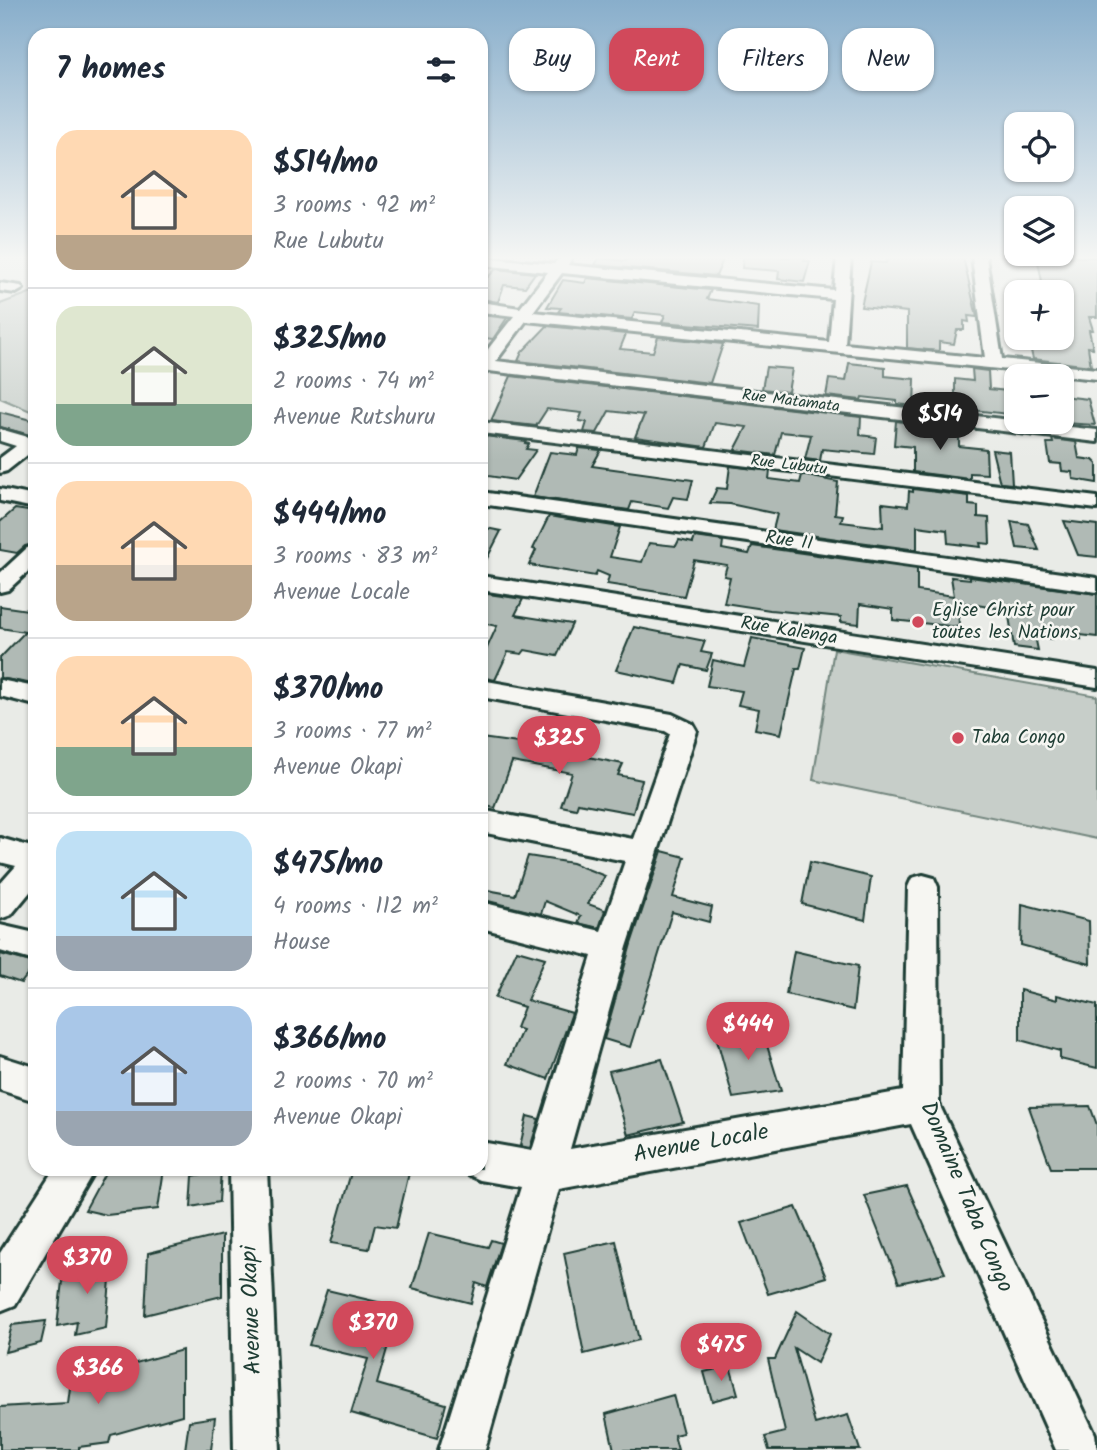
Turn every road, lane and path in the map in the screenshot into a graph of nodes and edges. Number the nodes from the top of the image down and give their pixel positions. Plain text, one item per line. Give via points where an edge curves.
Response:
1 (516, 325) edge
2 (625, 325) edge
3 (839, 325) edge
4 (989, 325) edge
5 (837, 347) junction
6 (488, 361) edge
7 (994, 362) junction
8 (488, 369) edge
9 (1097, 374) edge
10 (488, 428) edge
11 (0, 435) edge
12 (1097, 436) edge
13 (28, 443) edge
14 (28, 446) edge
15 (0, 467) edge
16 (0, 495) edge
17 (488, 499) edge
18 (28, 501) edge
19 (1097, 503) edge
20 (28, 559) edge
21 (3, 579) edge
22 (28, 581) edge
23 (488, 584) edge
24 (1097, 585) edge
25 (1097, 679) edge
26 (0, 688) edge
27 (488, 689) edge
28 (28, 694) edge
29 (488, 822) edge
30 (0, 850) edge
31 (644, 853) junction
32 (28, 860) edge
33 (28, 871) edge
34 (923, 887) dead end
35 (0, 906) edge
36 (488, 917) edge
37 (0, 938) edge
38 (28, 945) edge
39 (611, 947) junction
40 (0, 1073) edge
41 (28, 1082) edge
42 (921, 1105) junction
43 (488, 1162) edge
44 (546, 1172) junction
45 (72, 1176) edge
46 (248, 1176) edge
47 (0, 1290) edge
48 (257, 1450) edge
49 (462, 1450) edge
50 (1079, 1450) edge

1 - 6 street
2 - 5 street
3 - 5 street
4 - 7 street
5 - 7 street
7 - 9 street
8 - 12 street, Rue Matamata
10 - 19 street, Rue Lubutu
11 - 13 street
14 - 15 street
16 - 18 street
17 - 24 street, Rue II
20 - 21 street
21 - 22 street
23 - 25 street, Rue Kalenga
26 - 28 street
27 - 31 street via 680,726 684,731
29 - 31 street
30 - 32 street
31 - 39 street
33 - 35 street
34 - 42 street, Domaine Taba Congo
36 - 39 street
37 - 38 street
39 - 44 street
40 - 41 street
42 - 44 street, Avenue Locale
42 - 50 street, Domaine Taba Congo
43 - 44 street, Avenue Locale
44 - 49 street
45 - 47 street
46 - 48 street, Avenue Okapi

